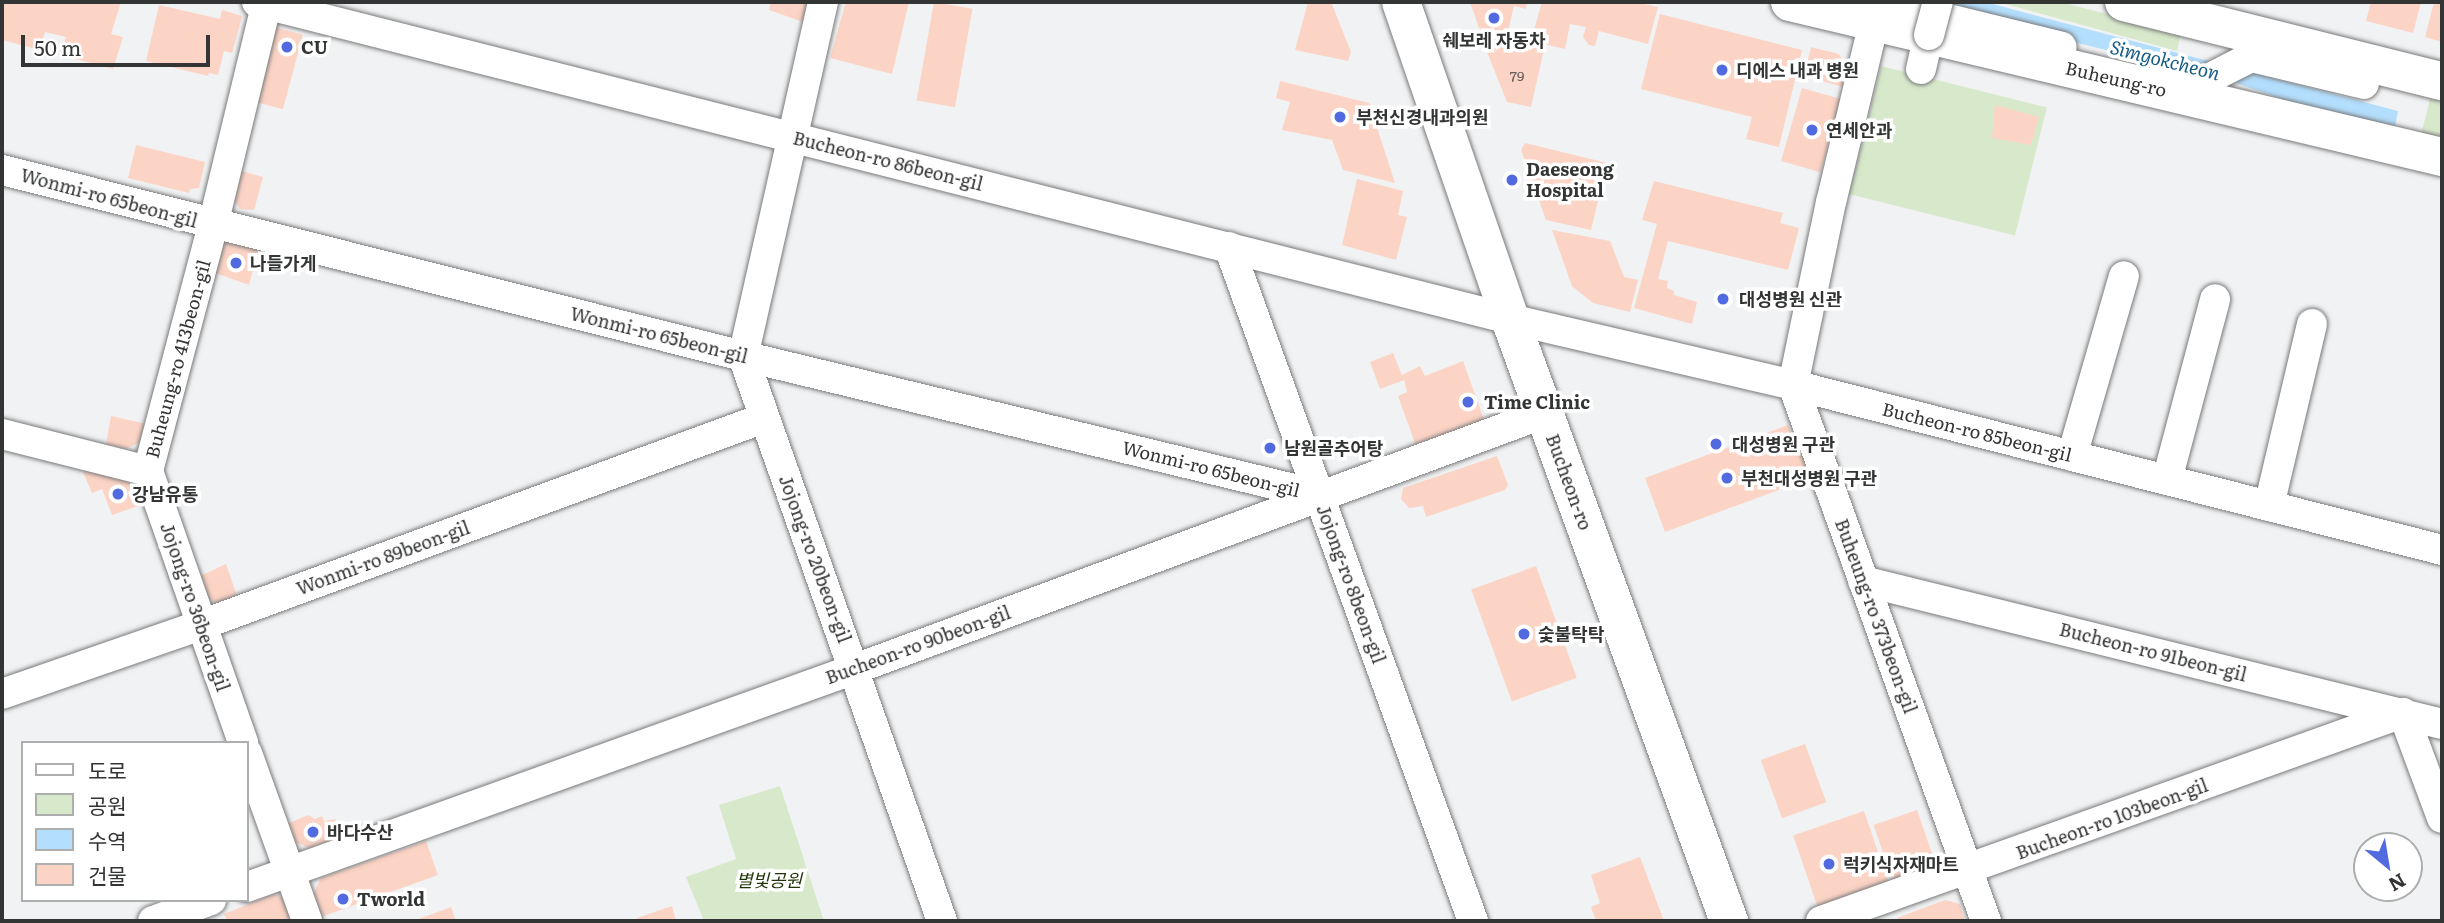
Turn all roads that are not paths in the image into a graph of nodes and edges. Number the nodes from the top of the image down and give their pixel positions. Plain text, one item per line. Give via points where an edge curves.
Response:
1 (823, 2) edge
2 (1401, 2) edge
3 (1790, 2) edge
4 (2123, 2) edge
5 (263, 3) edge
6 (1876, 12) edge
7 (1930, 33) edge
8 (2169, 74) junction
9 (2442, 81) edge
10 (2364, 84) dead end
11 (792, 137) junction
12 (2442, 157) edge
13 (2, 170) edge
14 (213, 225) junction
15 (1228, 247) junction
16 (2124, 276) dead end
17 (2215, 299) dead end
18 (1510, 319) junction
19 (2312, 324) dead end
20 (743, 356) junction
21 (1793, 385) junction
22 (1545, 413) junction
23 (764, 418) junction
24 (2, 433) edge
25 (2073, 456) junction
26 (148, 471) junction
27 (2167, 480) junction
28 (1319, 495) junction
29 (2269, 506) junction
30 (2442, 550) edge
31 (1863, 581) junction
32 (201, 625) junction
33 (855, 669) junction
34 (2, 694) edge
35 (2403, 713) junction
36 (2442, 723) edge
37 (242, 741) edge
38 (248, 756) edge
39 (2442, 818) edge
40 (1968, 871) junction
41 (290, 872) junction
42 (248, 887) edge
43 (205, 902) edge
44 (153, 921) edge
45 (307, 921) edge
46 (942, 921) edge
47 (1474, 921) edge
48 (1729, 921) edge
49 (1821, 921) edge
50 (1986, 921) edge

1 - 11 street
2 - 18 street, Bucheon-ro
3 - 6 street, Buheung-ro
4 - 9 street
5 - 11 street, Bucheon-ro 86beon-gil
5 - 14 street, Buheung-ro 413beon-gil
6 - 7 street, Buheung-ro
6 - 8 street
6 - 21 street
7 - 8 street via 2116,70
7 - 12 street, Buheung-ro
8 - 10 street via 2202,82 2251,57
11 - 15 street, Bucheon-ro 86beon-gil
11 - 20 street
13 - 14 street, Wonmi-ro 65beon-gil
14 - 20 street, Wonmi-ro 65beon-gil
14 - 26 street, Buheung-ro 413beon-gil
15 - 18 street, Bucheon-ro 86beon-gil
15 - 28 street, Jojong-ro 8beon-gil
16 - 25 street
17 - 27 street
18 - 21 street, Bucheon-ro 85beon-gil
18 - 22 street, Bucheon-ro
19 - 29 street
20 - 23 street, Jojong-ro 20beon-gil
20 - 28 street, Wonmi-ro 65beon-gil
21 - 25 street, Bucheon-ro 85beon-gil
21 - 31 street, Buheung-ro 373beon-gil
22 - 28 street, Bucheon-ro 90beon-gil
22 - 48 street, Bucheon-ro
23 - 32 street, Wonmi-ro 89beon-gil
23 - 33 street, Jojong-ro 20beon-gil
24 - 26 street
25 - 27 street, Bucheon-ro 85beon-gil
26 - 32 street, Jojong-ro 36beon-gil
27 - 29 street, Bucheon-ro 85beon-gil
28 - 33 street, Bucheon-ro 90beon-gil
28 - 47 street, Jojong-ro 8beon-gil
29 - 30 street, Bucheon-ro 85beon-gil
31 - 35 street, Bucheon-ro 91beon-gil
31 - 40 street, Buheung-ro 373beon-gil
32 - 34 street, Wonmi-ro 89beon-gil
32 - 37 street, Jojong-ro 36beon-gil
33 - 41 street, Bucheon-ro 90beon-gil
33 - 46 street, Jojong-ro 20beon-gil
35 - 36 street, Bucheon-ro 91beon-gil
35 - 39 street
35 - 40 street, Bucheon-ro 103beon-gil
38 - 41 street
40 - 49 street, Bucheon-ro 103beon-gil
40 - 50 street, Buheung-ro 373beon-gil
41 - 42 street, Bucheon-ro 90beon-gil
41 - 45 street
43 - 44 street

